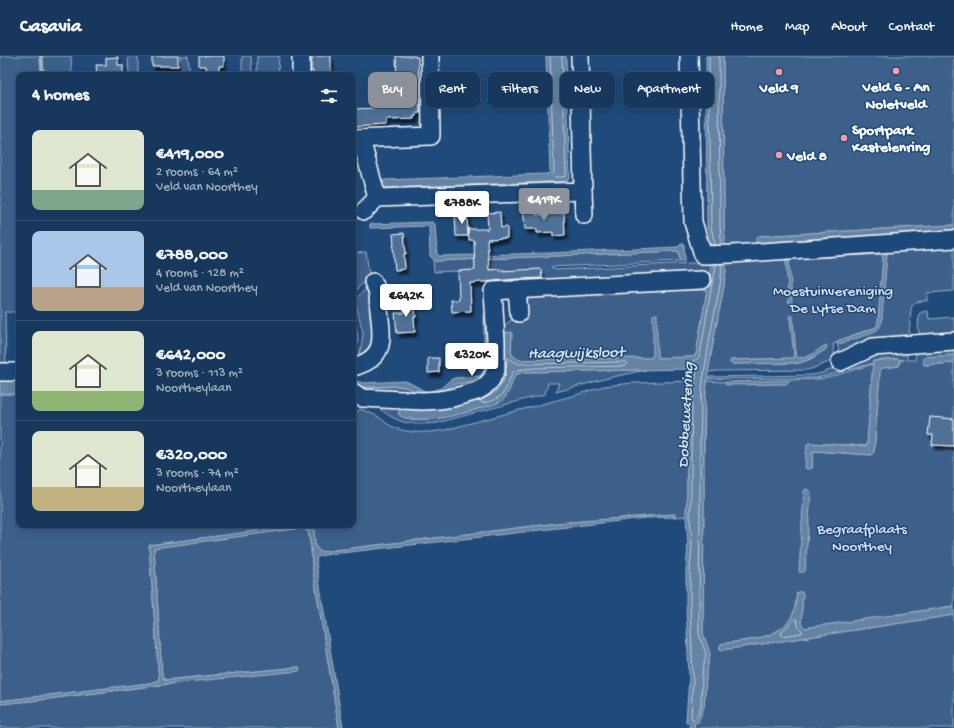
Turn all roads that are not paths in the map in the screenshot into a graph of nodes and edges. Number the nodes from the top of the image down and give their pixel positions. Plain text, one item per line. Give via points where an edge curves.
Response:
1 (300, 56) edge
2 (430, 56) edge
3 (580, 56) edge
4 (689, 56) edge
5 (301, 72) edge
6 (357, 139) edge
7 (583, 191) junction
8 (377, 198) junction
9 (364, 211) dead end
10 (584, 215) dead end
11 (954, 239) edge
12 (702, 280) dead end
13 (373, 282) dead end
14 (517, 290) junction
15 (519, 313) dead end
16 (954, 340) edge
17 (840, 362) dead end
18 (356, 367) edge
19 (0, 372) edge
20 (16, 372) edge
21 (356, 394) edge

1 - 5 street
2 - 6 street via 431,136
3 - 7 street
4 - 11 street via 693,222 703,255
6 - 8 street
7 - 8 street
7 - 10 street
8 - 9 street
12 - 14 street
13 - 18 street via 377,290 381,342 378,351 370,360
14 - 15 street
14 - 21 street via 493,291 496,370 484,387 452,398 423,401 362,398
16 - 17 street via 873,347
19 - 20 street

